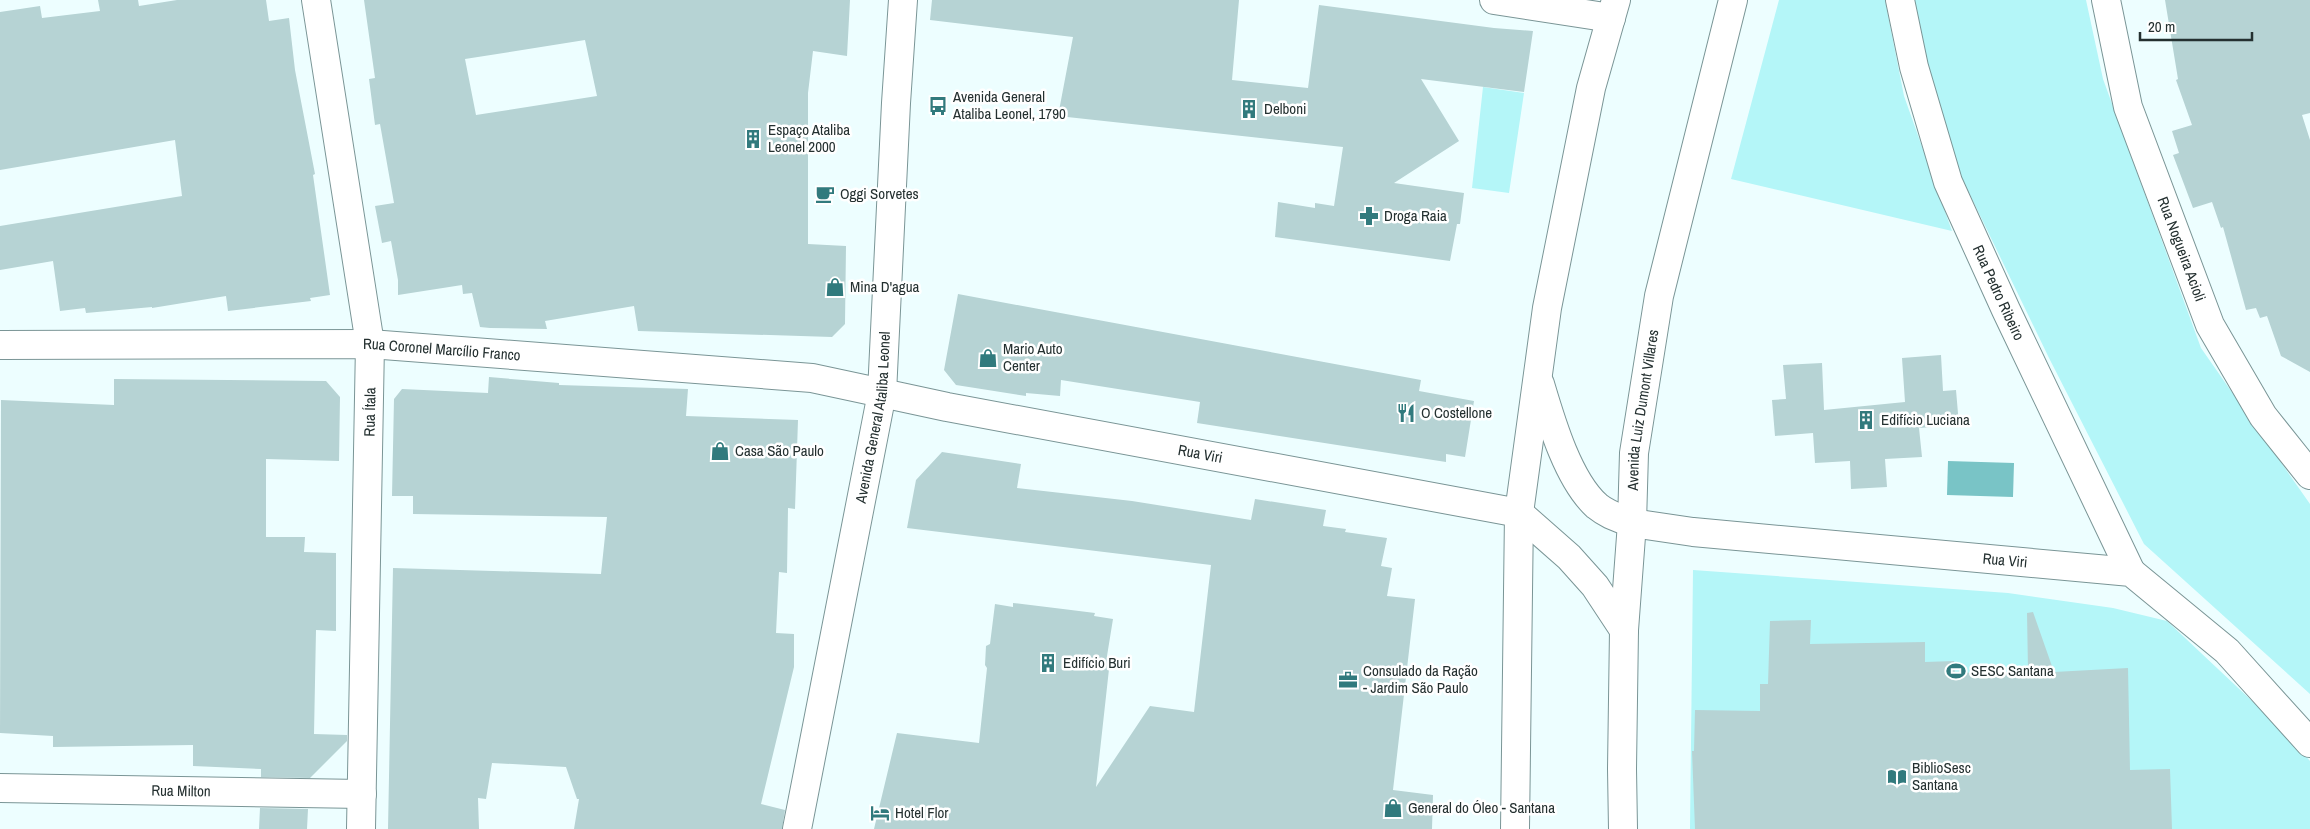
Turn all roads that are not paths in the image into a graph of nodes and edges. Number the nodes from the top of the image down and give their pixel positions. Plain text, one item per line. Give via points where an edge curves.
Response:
1 (316, 0) edge
2 (902, 0) edge
3 (1494, 0) edge
4 (1733, 0) edge
5 (1900, 0) edge
6 (2106, 0) edge
7 (1614, 9) edge
8 (0, 344) edge
9 (370, 344) junction
10 (1538, 375) junction
11 (882, 393) junction
12 (2310, 475) edge
13 (1519, 513) junction
14 (1632, 522) junction
15 (2131, 572) junction
16 (1624, 630) junction
17 (2310, 743) edge
18 (0, 788) edge
19 (362, 794) junction
20 (361, 829) edge
21 (797, 829) edge
22 (1515, 829) edge
23 (1623, 829) edge

1 - 9 main road, Rua Ítala
2 - 11 main road, Avenida General Ataliba Leonel
3 - 7 main road
4 - 14 main road, Avenida Luiz Dumont Villares via 1659,296 1634,453
5 - 15 main road, Rua Pedro Ribeiro via 1914,67 1948,182
6 - 12 main road, Rua Nogueira Acioli via 2128,106 2210,325 2263,416
7 - 10 main road via 1591,88 1547,308
8 - 9 main road, Rua Coronel Marcílio Franco
9 - 11 main road, Rua Coronel Marcílio Franco via 812,378
9 - 19 main road, Rua Ítala
10 - 13 main road
10 - 14 main road, Rua Viri via 1559,440 1586,493 1612,516
11 - 13 main road, Rua Viri
11 - 21 main road, Avenida General Ataliba Leonel
13 - 16 main road via 1569,557 1595,586
13 - 22 main road
14 - 15 main road, Rua Viri via 1693,532
14 - 16 main road, Avenida Luiz Dumont Villares
15 - 17 main road via 2227,651
16 - 23 main road, Avenida Luiz Dumont Villares
18 - 19 main road, Rua Milton
19 - 20 main road, Rua Ítala

